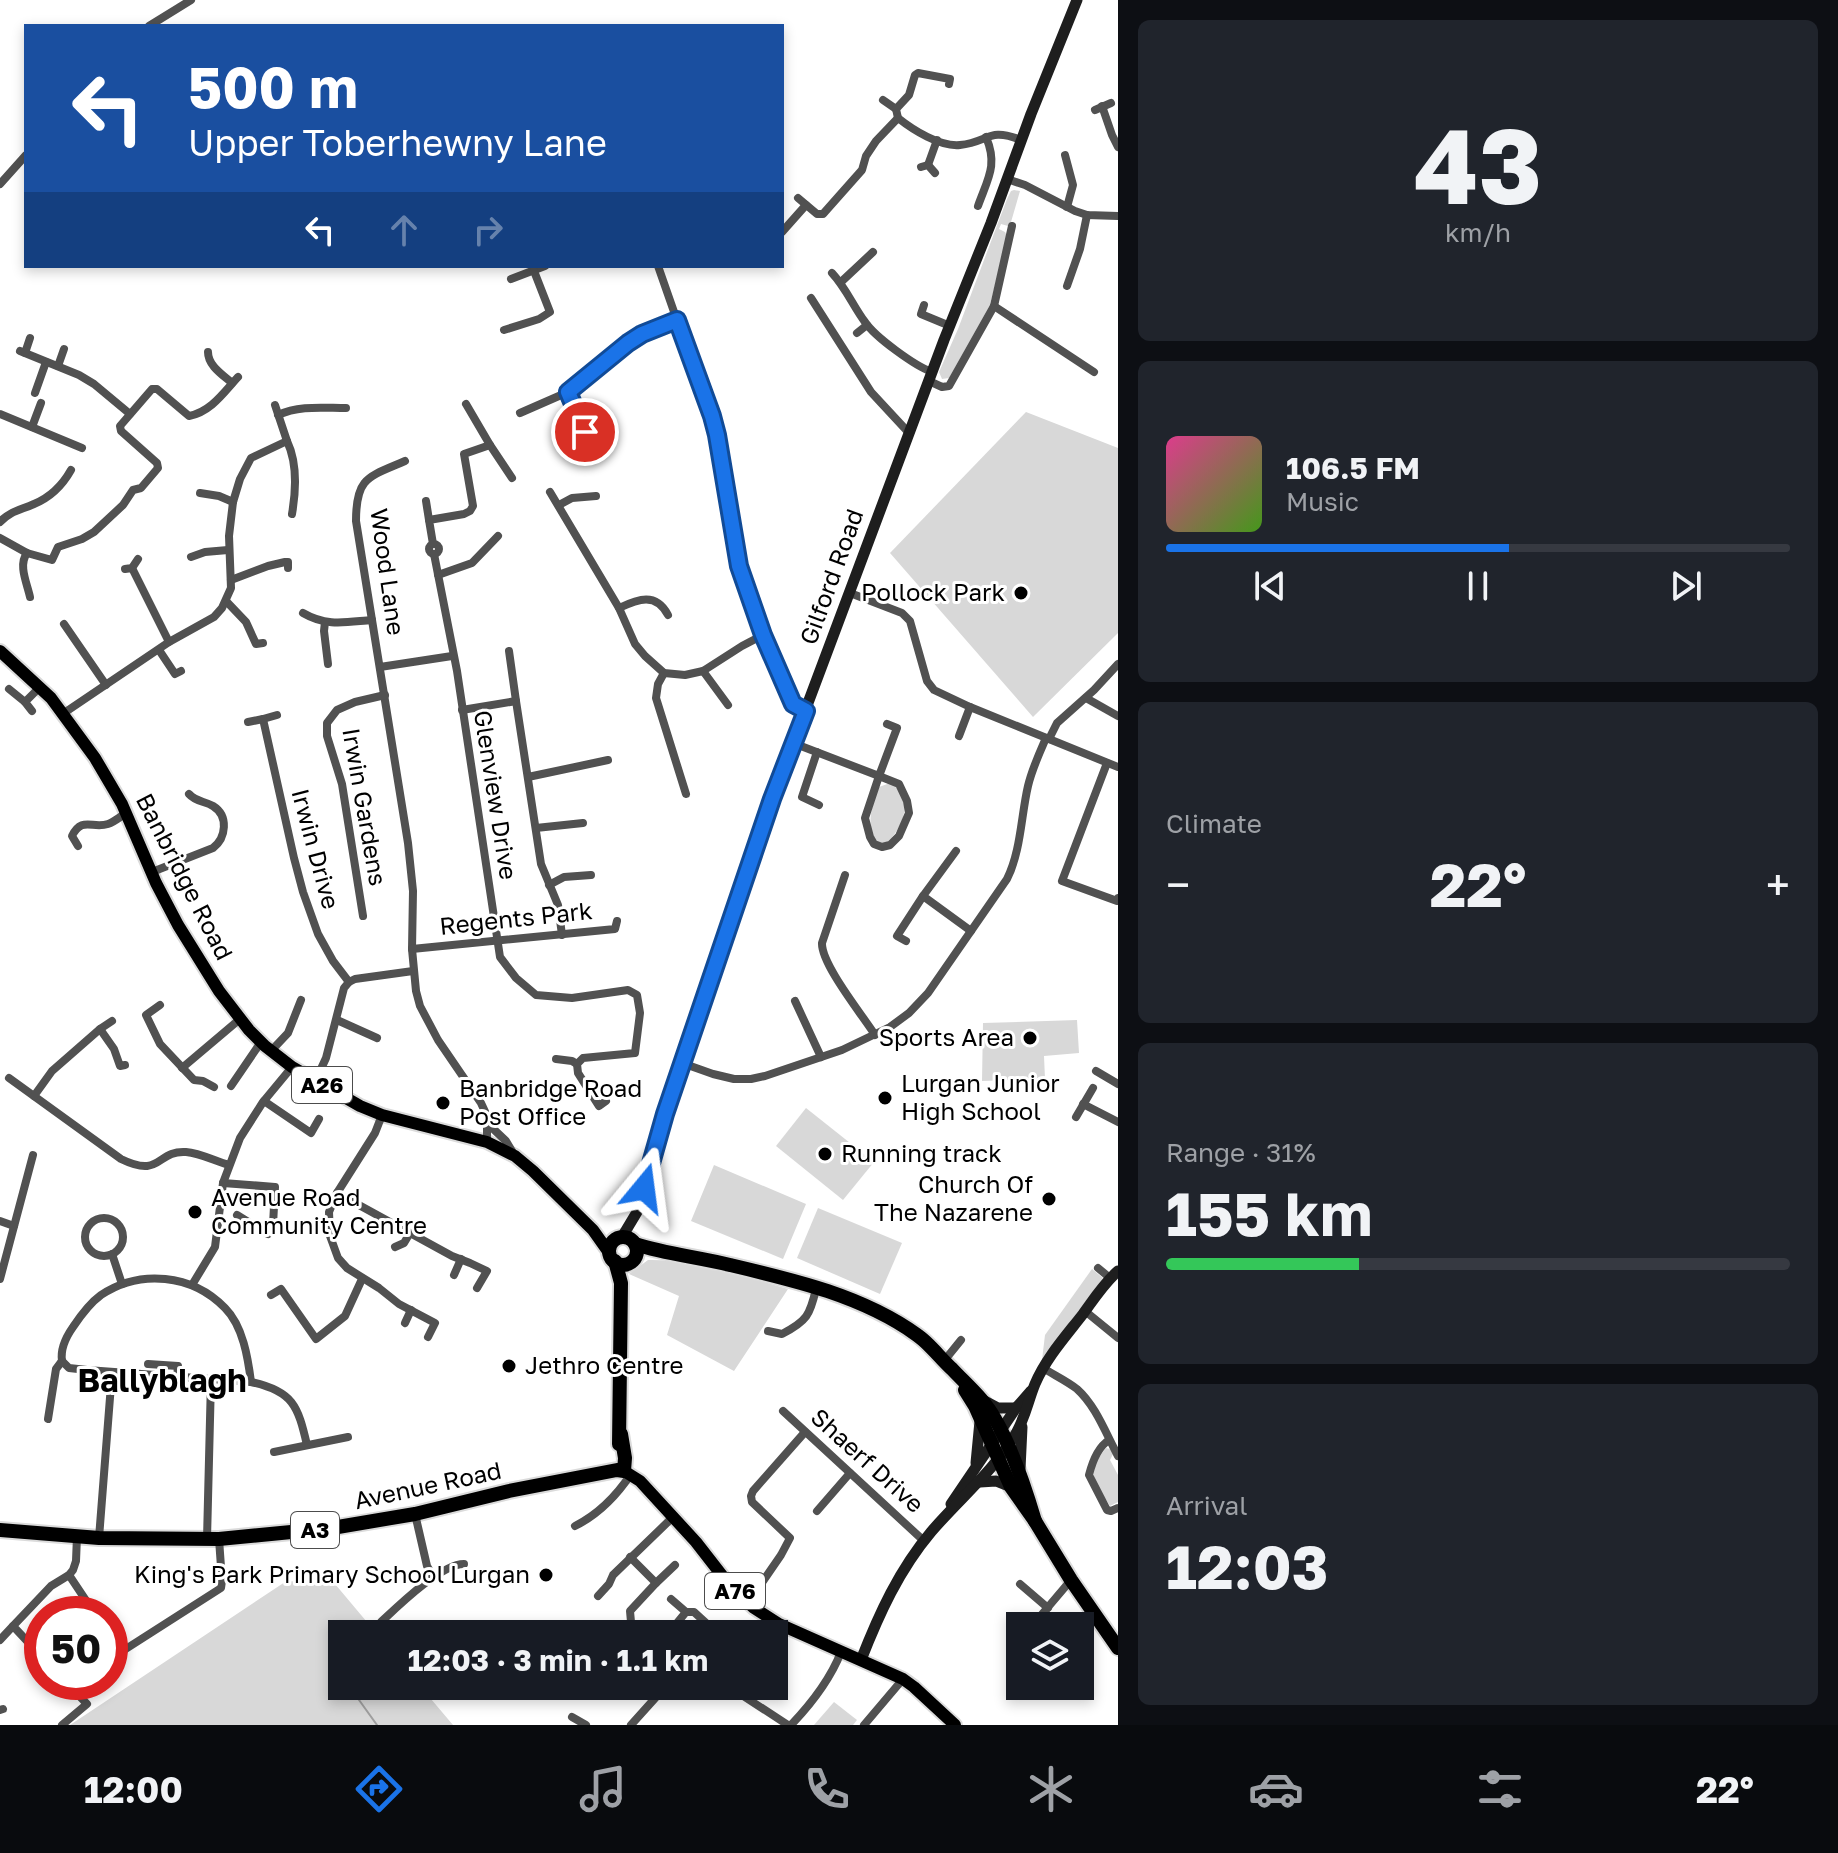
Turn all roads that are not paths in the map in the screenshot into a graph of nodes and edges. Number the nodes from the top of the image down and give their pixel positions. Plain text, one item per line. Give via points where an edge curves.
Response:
1 (191, 0) edge
2 (1077, 0) edge
3 (152, 24) edge
4 (949, 84) dead end
5 (883, 100) dead end
6 (1103, 106) dead end
7 (897, 113) junction
8 (986, 137) junction
9 (937, 140) junction
10 (1021, 140) junction
11 (1118, 147) edge
12 (24, 157) edge
13 (1056, 166) dead end
14 (935, 173) dead end
15 (1007, 179) junction
16 (0, 184) edge
17 (798, 198) dead end
18 (806, 205) junction
19 (978, 206) dead end
20 (1067, 207) junction
21 (1087, 215) junction
22 (1118, 216) edge
23 (1008, 228) dead end
24 (784, 230) edge
25 (873, 252) dead end
26 (541, 268) edge
27 (659, 268) edge
28 (534, 271) junction
29 (832, 273) dead end
30 (511, 279) dead end
31 (1081, 281) dead end
32 (841, 282) junction
33 (811, 298) dead end
34 (924, 305) dead end
35 (994, 306) junction
36 (677, 320) junction
37 (867, 325) junction
38 (950, 326) junction
39 (504, 330) dead end
40 (857, 333) dead end
41 (30, 338) dead end
42 (64, 349) dead end
43 (206, 356) dead end
44 (46, 362) junction
45 (58, 366) junction
46 (1094, 372) dead end
47 (931, 377) junction
48 (568, 392) junction
49 (35, 393) dead end
50 (41, 403) dead end
51 (472, 408) dead end
52 (341, 410) dead end
53 (520, 413) dead end
54 (0, 414) edge
55 (130, 414) junction
56 (32, 427) junction
57 (585, 432) dead end
58 (909, 433) junction
59 (287, 441) junction
60 (490, 445) junction
61 (82, 448) dead end
62 (405, 461) dead end
63 (66, 473) dead end
64 (512, 478) dead end
65 (550, 492) dead end
66 (200, 493) dead end
67 (596, 496) dead end
68 (426, 501) dead end
69 (233, 502) junction
70 (559, 505) junction
71 (290, 509) dead end
72 (429, 520) junction
73 (0, 522) edge
74 (484, 535) dead end
75 (498, 536) dead end
76 (0, 538) edge
77 (491, 544) junction
78 (228, 550) junction
79 (27, 553) junction
80 (191, 557) dead end
81 (138, 559) dead end
82 (290, 563) dead end
83 (438, 575) junction
84 (231, 580) junction
85 (26, 593) dead end
86 (850, 593) junction
87 (226, 601) junction
88 (619, 608) junction
89 (303, 613) dead end
90 (668, 615) dead end
91 (372, 620) junction
92 (325, 622) junction
93 (64, 624) dead end
94 (763, 635) junction
95 (169, 642) junction
96 (263, 643) dead end
97 (159, 650) junction
98 (0, 651) edge
99 (512, 655) dead end
100 (452, 656) junction
101 (1118, 664) edge
102 (328, 667) dead end
103 (380, 667) junction
104 (181, 671) dead end
105 (703, 671) junction
106 (664, 673) junction
107 (106, 685) junction
108 (40, 687) junction
109 (9, 689) dead end
110 (385, 695) junction
111 (1086, 698) junction
112 (516, 701) junction
113 (25, 702) junction
114 (728, 705) dead end
115 (970, 707) junction
116 (462, 710) junction
117 (32, 711) dead end
118 (806, 711) junction
119 (64, 713) junction
120 (277, 715) dead end
121 (1118, 716) edge
122 (263, 719) junction
123 (248, 722) dead end
124 (887, 724) dead end
125 (959, 736) dead end
126 (1048, 738) junction
127 (793, 743) junction
128 (817, 752) junction
129 (608, 760) dead end
130 (1107, 763) junction
131 (1118, 767) edge
132 (879, 776) junction
133 (528, 777) junction
134 (189, 794) dead end
135 (686, 794) dead end
136 (819, 805) dead end
137 (126, 813) junction
138 (583, 823) dead end
139 (536, 828) junction
140 (78, 846) dead end
141 (956, 851) dead end
142 (152, 872) junction
143 (591, 875) dead end
144 (847, 881) dead end
145 (549, 885) junction
146 (923, 896) junction
147 (1118, 898) edge
148 (363, 916) dead end
149 (617, 921) dead end
150 (971, 931) junction
151 (562, 935) junction
152 (497, 941) junction
153 (906, 941) dead end
154 (412, 949) junction
155 (413, 971) junction
156 (349, 982) junction
157 (301, 1000) dead end
158 (795, 1001) dead end
159 (160, 1005) dead end
160 (240, 1019) junction
161 (337, 1020) junction
162 (112, 1021) dead end
163 (100, 1029) junction
164 (875, 1035) junction
165 (377, 1038) dead end
166 (266, 1046) junction
167 (821, 1057) junction
168 (556, 1059) dead end
169 (682, 1063) junction
170 (577, 1064) junction
171 (119, 1067) dead end
172 (292, 1067) junction
173 (182, 1068) junction
174 (1096, 1071) dead end
175 (9, 1078) dead end
176 (315, 1082) junction
177 (1118, 1084) edge
178 (231, 1086) dead end
179 (214, 1087) dead end
180 (1093, 1088) dead end
181 (34, 1096) junction
182 (264, 1101) junction
183 (606, 1101) dead end
184 (1083, 1104) junction
185 (382, 1115) junction
186 (1076, 1117) dead end
187 (319, 1119) dead end
188 (1118, 1122) edge
189 (487, 1123) junction
190 (487, 1142) junction
191 (33, 1155) dead end
192 (515, 1156) junction
193 (229, 1165) junction
194 (223, 1183) junction
195 (337, 1193) junction
196 (237, 1215) dead end
197 (0, 1221) edge
198 (14, 1226) junction
199 (410, 1233) junction
200 (395, 1247) dead end
201 (624, 1249) junction
202 (112, 1254) junction
203 (461, 1259) junction
204 (1098, 1268) dead end
205 (1114, 1274) edge
206 (454, 1275) dead end
207 (0, 1279) edge
208 (362, 1279) junction
209 (122, 1284) junction
210 (192, 1285) junction
211 (477, 1288) dead end
212 (816, 1289) junction
213 (271, 1295) dead end
214 (411, 1310) junction
215 (1085, 1311) junction
216 (405, 1323) dead end
217 (768, 1331) dead end
218 (428, 1337) dead end
219 (1118, 1338) edge
220 (961, 1340) dead end
221 (62, 1361) junction
222 (948, 1365) junction
223 (1043, 1368) junction
224 (112, 1372) junction
225 (155, 1376) junction
226 (177, 1377) junction
227 (211, 1380) junction
228 (251, 1382) junction
229 (967, 1383) junction
230 (1032, 1392) junction
231 (982, 1400) junction
232 (1016, 1408) junction
233 (783, 1411) dead end
234 (980, 1417) junction
235 (48, 1419) dead end
236 (1023, 1422) junction
237 (805, 1432) junction
238 (621, 1437) junction
239 (1109, 1440) junction
240 (307, 1445) junction
241 (1000, 1445) junction
242 (340, 1450) dead end
243 (1118, 1456) edge
244 (286, 1461) dead end
245 (975, 1468) junction
246 (850, 1473) junction
247 (1019, 1473) junction
248 (628, 1474) junction
249 (980, 1482) junction
250 (1011, 1487) junction
251 (950, 1506) junction
252 (1118, 1508) edge
253 (817, 1511) dead end
254 (415, 1514) junction
255 (673, 1517) junction
256 (1034, 1519) junction
257 (575, 1526) dead end
258 (935, 1527) junction
259 (0, 1530) edge
260 (77, 1536) junction
261 (99, 1538) junction
262 (213, 1539) junction
263 (924, 1541) junction
264 (630, 1557) junction
265 (464, 1564) dead end
266 (675, 1565) dead end
267 (69, 1575) junction
268 (433, 1576) junction
269 (1071, 1580) junction
270 (656, 1583) junction
271 (1020, 1584) dead end
272 (83, 1596) edge
273 (598, 1596) dead end
274 (671, 1599) dead end
275 (748, 1603) junction
276 (1048, 1608) junction
277 (686, 1612) junction
278 (1044, 1612) edge
279 (383, 1620) edge
280 (631, 1620) edge
281 (679, 1620) edge
282 (703, 1620) edge
283 (13, 1626) junction
284 (24, 1638) edge
285 (0, 1640) edge
286 (128, 1648) edge
287 (1118, 1648) edge
288 (841, 1652) junction
289 (861, 1660) junction
290 (903, 1679) junction
291 (83, 1700) edge
292 (653, 1700) edge
293 (750, 1700) edge
294 (572, 1717) dead end
295 (954, 1724) edge
296 (62, 1725) edge
297 (586, 1725) edge
298 (631, 1725) edge
299 (790, 1725) edge
300 (864, 1725) edge

1 - 3 street
2 - 10 main road, Gilford Road
4 - 7 street via 950,79 918,73
5 - 7 street
6 - 11 street
7 - 9 street via 909,127
7 - 18 street via 862,170 823,214
8 - 9 street via 964,145
8 - 10 street
8 - 19 street via 993,166
9 - 14 street via 925,166
10 - 15 main road, Gilford Road
12 - 16 street
13 - 20 street via 1066,158 1073,185
15 - 20 street
15 - 38 main road, Gilford Road
17 - 18 street
18 - 24 street
20 - 21 street
21 - 22 street
21 - 31 street via 1069,282
23 - 35 street
25 - 32 street
26 - 28 street
27 - 36 street
28 - 30 street
28 - 39 street via 550,312
29 - 32 street
32 - 37 street
33 - 58 street via 871,392
34 - 38 street via 921,314
35 - 46 street
35 - 47 street via 949,386 942,387
36 - 48 street via 628,343
36 - 94 street via 712,416 739,566
37 - 40 street
37 - 47 street
38 - 47 main road, Gilford Road
41 - 44 street via 22,352
42 - 45 street
43 - 55 street via 235,380 208,408 189,419 152,389
44 - 45 street
44 - 49 street
45 - 55 street via 94,384
47 - 58 main road, Gilford Road
48 - 53 street
48 - 57 street
50 - 56 street
51 - 60 street
52 - 59 street via 276,410
54 - 56 street
55 - 79 street via 121,431 158,468 94,532 58,547 55,562
56 - 61 street
58 - 86 main road, Gilford Road
59 - 69 street via 251,458
59 - 71 street via 293,454
60 - 64 street
60 - 72 street via 464,454 470,511
62 - 91 street, Wood Lane via 372,475 362,483 358,498 356,521
63 - 73 street via 63,484 49,496 14,510
65 - 70 street
66 - 69 street
67 - 70 street
68 - 72 street, Glenview Drive
69 - 78 street
70 - 88 street
72 - 83 street, Glenview Drive
74 - 77 street
75 - 77 street
76 - 79 street
77 - 83 street via 472,563
78 - 80 street via 200,550
78 - 84 street
79 - 85 street via 22,559
81 - 95 street via 128,568
82 - 84 street
83 - 100 street, Glenview Drive
84 - 87 street
86 - 115 street via 902,613 910,621 927,681 934,690
86 - 118 main road, Gilford Road
87 - 95 street via 214,617
87 - 96 street via 246,622 256,644
88 - 90 street via 652,600
88 - 106 street via 635,644
89 - 92 street
91 - 92 street
91 - 103 street, Wood Lane
92 - 102 street
93 - 107 street via 66,636
94 - 105 street
94 - 118 street via 793,704
95 - 97 street
97 - 104 street via 175,674
97 - 107 street
98 - 108 main road, Banbridge Road / A26
99 - 112 street
100 - 103 street
100 - 116 street, Glenview Drive
101 - 111 street
103 - 110 street, Wood Lane
105 - 106 street
105 - 114 street
106 - 135 street via 656,698
107 - 119 street
108 - 113 street
108 - 119 main road, Banbridge Road / A26
109 - 113 street
110 - 148 street, Irwin Gardens via 337,710 327,723
110 - 154 street, Wood Lane via 408,843
111 - 121 street
111 - 126 street
112 - 116 street
112 - 133 street
113 - 117 street
115 - 125 street
115 - 126 street
116 - 152 street, Glenview Drive
118 - 127 main road, Gilford Road
119 - 137 main road, Banbridge Road / A26
120 - 122 street
122 - 123 street
122 - 156 street, Irwin Drive via 303,892 318,934
124 - 132 street via 897,728
126 - 130 street
126 - 150 street via 1028,787 1010,871
127 - 128 street
127 - 169 main road, Gilford Road
128 - 132 street
128 - 136 street via 799,799
129 - 133 street
130 - 131 street
130 - 147 street via 1062,881
132 - 132 street via 865,818 874,844 882,847 899,836 909,813 899,784
133 - 139 street
134 - 142 street via 218,810 224,830 220,843
137 - 140 street via 109,824 81,826 72,836
137 - 142 main road, Banbridge Road / A26
138 - 139 street
139 - 145 street
141 - 146 street
142 - 160 main road, Banbridge Road / A26 via 178,925
143 - 145 street via 564,877
144 - 164 street via 821,949
145 - 151 street
146 - 150 street
146 - 153 street via 897,936
149 - 151 street, Regents Park via 615,929
150 - 164 street via 928,993
151 - 152 street, Regents Park
152 - 154 street, Regents Park
152 - 170 street, Glenview Drive via 500,957 536,995 572,998 628,990 637,995 635,1053 583,1058
154 - 155 street, Wood Lane
155 - 156 street
155 - 189 street, Wood Lane via 420,1006 481,1103
156 - 161 street
157 - 166 street via 288,1033
158 - 167 street
159 - 173 street via 146,1015 147,1020
160 - 166 main road, Banbridge Road / A26
160 - 173 street
161 - 165 street
161 - 176 street
162 - 163 street
163 - 171 street
163 - 181 street via 52,1071
164 - 167 street
166 - 172 main road, Banbridge Road / A26
166 - 178 street
167 - 169 street via 751,1079
168 - 170 street
169 - 201 main road, Gilford Road
170 - 183 street via 599,1106
172 - 176 main road, Banbridge Road / A26
172 - 182 street
173 - 179 street via 194,1080
174 - 177 street
175 - 181 street
176 - 185 main road, Banbridge Road / A26
180 - 184 street
181 - 193 street via 133,1165 148,1168 172,1153 186,1152
182 - 187 street via 311,1133
182 - 193 street
184 - 186 street
184 - 188 street
185 - 190 main road, Banbridge Road / A26
185 - 195 street
189 - 190 street
189 - 192 street
190 - 192 main road, Banbridge Road / A26
191 - 198 street
192 - 201 main road, Banbridge Road / A26 via 597,1234
193 - 194 street
194 - 196 street via 275,1187 268,1234
194 - 210 street via 215,1247
195 - 199 street
195 - 208 street via 329,1212 330,1236 338,1258
197 - 198 street
198 - 207 street
199 - 200 street
199 - 203 street
201 - 212 highway via 729,1265
201 - 238 highway
202 - 202 street via 99,1256 86,1242 87,1229 96,1220 107,1218 122,1229 121,1246
202 - 209 street
203 - 206 street
203 - 211 street via 487,1271
204 - 205 street
205 - 215 main road
208 - 213 street via 345,1316 316,1339 281,1289
208 - 214 street
209 - 210 street via 163,1278
209 - 221 street via 87,1308 66,1336
210 - 228 street via 227,1309 247,1354
212 - 217 street via 804,1322 782,1334
212 - 222 highway via 899,1323
214 - 216 street
214 - 218 street via 435,1323
215 - 219 street
215 - 223 main road
220 - 222 street
221 - 224 street via 69,1368
221 - 235 street
222 - 229 highway
222 - 234 highway
223 - 230 main road
223 - 239 street via 1084,1396
224 - 225 street
224 - 261 street
225 - 226 street
225 - 226 street via 152,1364 178,1366
226 - 227 street
227 - 228 street
227 - 262 street
228 - 240 street via 290,1399 298,1409
229 - 231 highway
229 - 241 highway
230 - 232 main road
230 - 236 main road
230 - 241 main road
231 - 232 main road via 998,1408
231 - 241 highway
232 - 241 main road
233 - 237 street, Shaerf Drive
234 - 241 highway
234 - 245 main road
236 - 241 main road
236 - 247 main road
237 - 246 street, Shaerf Drive
237 - 275 street via 751,1496 790,1538
238 - 248 highway
238 - 248 main road via 635,1465
239 - 243 street
239 - 252 street via 1089,1475 1107,1510
240 - 242 street via 343,1438
240 - 244 street via 279,1451
241 - 245 main road
241 - 247 highway
241 - 249 main road
241 - 250 highway
241 - 251 main road
241 - 256 highway
245 - 251 main road
246 - 253 street
246 - 263 street, Shaerf Drive
247 - 256 highway
248 - 254 highway, Avenue Road / A3 via 509,1491
248 - 255 main road, A76
248 - 257 street via 608,1502
249 - 250 main road
249 - 258 main road
250 - 256 highway
251 - 258 main road
254 - 262 highway, Avenue Road / A3
254 - 268 street
255 - 264 street
255 - 275 main road, A76
256 - 269 highway
258 - 263 main road
259 - 260 highway, Avenue Road / A3
260 - 261 highway, Avenue Road / A3
260 - 267 street via 76,1561
261 - 262 highway, Avenue Road / A3
262 - 286 street via 221,1588
263 - 289 main road via 895,1584
264 - 270 street
264 - 273 street
265 - 268 street
266 - 270 street
267 - 272 street
267 - 283 street
268 - 279 street
269 - 276 street
269 - 287 highway
270 - 280 street via 630,1611
271 - 276 street
274 - 277 street
275 - 288 main road, A76 via 779,1624
276 - 278 street
277 - 281 street
277 - 282 street
283 - 284 street
283 - 285 street
288 - 289 main road, A76
288 - 299 street via 817,1695
289 - 290 main road, A76
290 - 295 main road, A76
290 - 300 street
291 - 296 street via 87,1704
292 - 298 street
293 - 299 street
294 - 297 street

